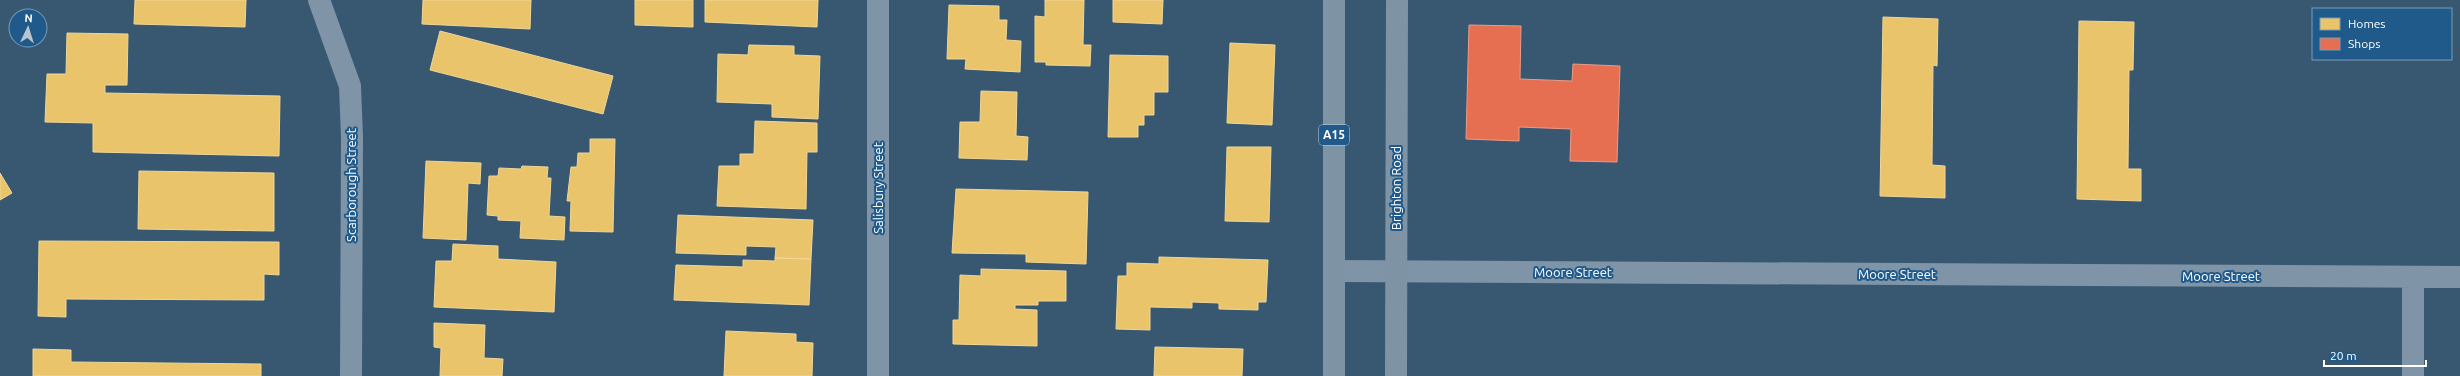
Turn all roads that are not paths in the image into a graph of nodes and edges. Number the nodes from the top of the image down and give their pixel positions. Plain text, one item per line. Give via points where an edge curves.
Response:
1 (319, 0) edge
2 (878, 0) edge
3 (1334, 0) edge
4 (1397, 0) edge
5 (1334, 271) junction
6 (1396, 271) junction
7 (2413, 277) junction
8 (2460, 277) edge
9 (350, 376) edge
10 (878, 376) edge
11 (1334, 376) edge
12 (1396, 376) edge
13 (2413, 376) edge

1 - 9 street, Scarborough Street via 350,86
2 - 10 street, Salisbury Street
3 - 5 main road, A15
4 - 6 main road, Brighton Road
5 - 6 street, Moore Street
5 - 11 main road, A15
6 - 7 street, Moore Street
6 - 12 main road, Brighton Road
7 - 8 street, Moore Street
7 - 13 street

